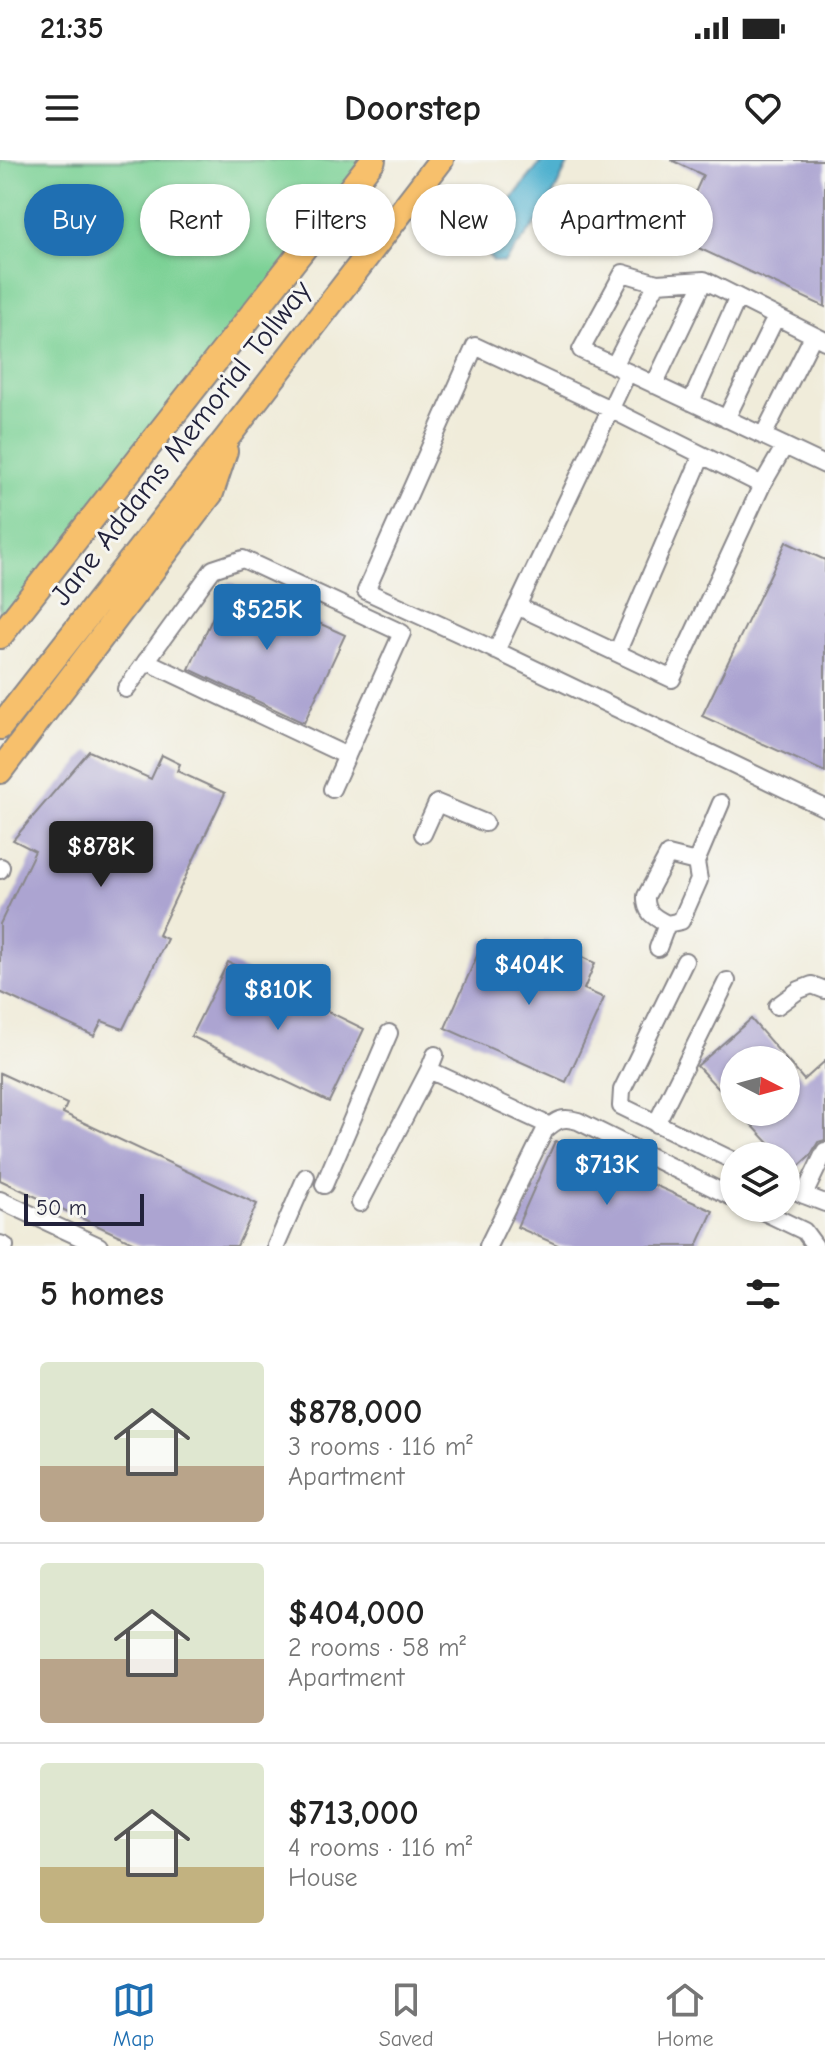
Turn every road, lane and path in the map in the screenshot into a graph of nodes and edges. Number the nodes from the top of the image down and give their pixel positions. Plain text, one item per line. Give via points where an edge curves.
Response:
1 (373, 160) edge
2 (441, 160) edge
3 (704, 280) junction
4 (657, 283) junction
5 (738, 297) junction
6 (776, 317) junction
7 (819, 339) edge
8 (621, 369) junction
9 (654, 385) junction
10 (691, 402) junction
11 (610, 409) junction
12 (726, 419) junction
13 (230, 434) junction
14 (763, 436) junction
15 (784, 447) junction
16 (702, 455) junction
17 (825, 465) edge
18 (762, 485) junction
19 (517, 606) junction
20 (0, 636) edge
21 (496, 651) junction
22 (617, 653) junction
23 (146, 661) junction
24 (126, 689) dead end
25 (0, 727) edge
26 (347, 756) junction
27 (0, 771) edge
28 (332, 789) dead end
29 (721, 803) dead end
30 (825, 808) edge
31 (485, 823) dead end
32 (423, 834) dead end
33 (696, 862) junction
34 (667, 924) junction
35 (658, 948) dead end
36 (685, 961) dead end
37 (727, 981) dead end
38 (825, 990) edge
39 (777, 1006) dead end
40 (389, 1033) dead end
41 (656, 1124) junction
42 (550, 1126) junction
43 (825, 1151) edge
44 (720, 1154) edge
45 (306, 1177) dead end
46 (324, 1185) dead end
47 (720, 1191) edge
48 (800, 1193) edge
49 (804, 1195) junction
50 (0, 1200) edge
51 (360, 1203) dead end
52 (825, 1203) edge
53 (785, 1222) edge
54 (99, 1246) edge
55 (276, 1246) edge
56 (488, 1246) edge
57 (815, 1246) edge

1 - 20 highway, Jane Addams Memorial Tollway
2 - 13 highway, Jane Addams Memorial Tollway
3 - 4 lane
3 - 5 lane
3 - 9 lane
4 - 8 lane
4 - 8 lane via 623,273 581,350
5 - 6 lane
5 - 10 lane
6 - 7 lane
6 - 12 lane
7 - 14 lane
8 - 9 lane
8 - 11 lane
9 - 10 lane
10 - 12 lane
11 - 16 lane
11 - 19 lane
11 - 21 lane via 475,346 366,591
12 - 14 lane
13 - 25 highway, Jane Addams Memorial Tollway
13 - 27 highway via 211,493
14 - 15 lane
15 - 17 lane
15 - 18 lane
16 - 18 lane
16 - 22 lane
18 - 22 lane via 672,679
19 - 21 lane
19 - 22 lane
21 - 30 lane
23 - 24 lane
23 - 26 lane
23 - 26 lane via 213,569 243,559 402,633
26 - 28 lane
29 - 33 lane
31 - 32 lane via 437,803
33 - 34 lane via 699,880 681,921
33 - 34 lane via 668,855 646,896 650,915
34 - 35 lane
36 - 41 lane via 622,1090 621,1106
37 - 41 lane
38 - 39 lane via 812,985
40 - 46 lane
41 - 44 lane
42 - 47 lane via 566,1117 578,1121
42 - 51 lane via 432,1062
42 - 56 lane
43 - 49 lane
45 - 55 lane
48 - 49 lane
49 - 52 lane
50 - 54 lane
53 - 57 lane via 804,1231

